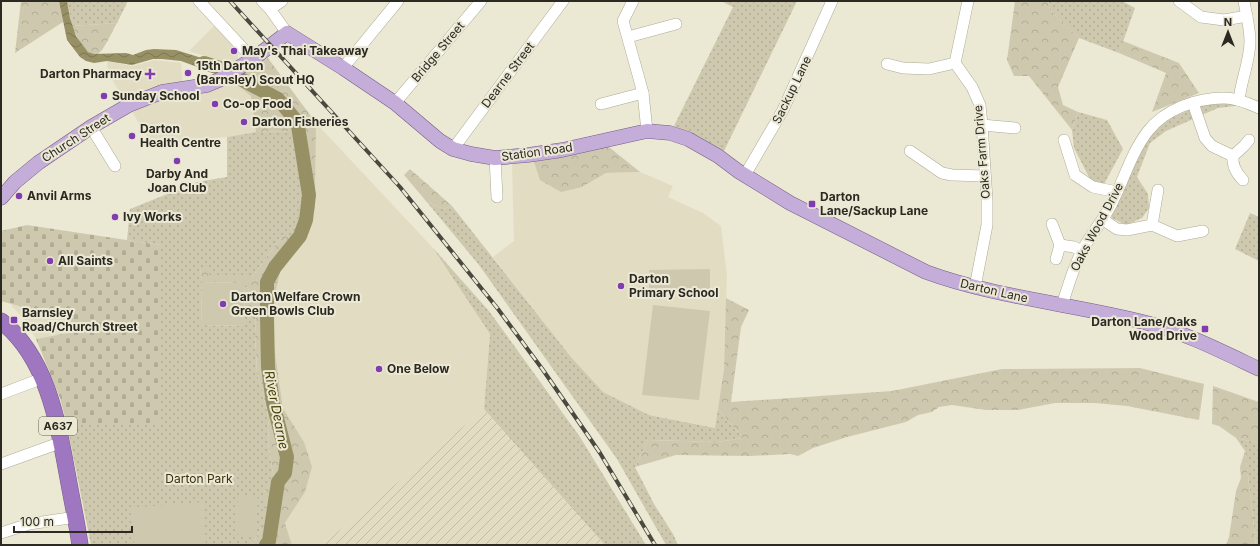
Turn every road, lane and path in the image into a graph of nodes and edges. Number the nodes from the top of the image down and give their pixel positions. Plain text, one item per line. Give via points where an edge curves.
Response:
1 (199, 1) edge
2 (282, 1) edge
3 (398, 1) edge
4 (481, 1) edge
5 (563, 1) edge
6 (633, 1) edge
7 (832, 1) edge
8 (968, 1) edge
9 (1179, 1) edge
10 (1244, 1) edge
11 (266, 5) edge
12 (1247, 16) junction
13 (676, 24) dead end
14 (287, 34) junction
15 (628, 37) junction
16 (253, 59) junction
17 (955, 63) junction
18 (887, 64) dead end
19 (343, 68) junction
20 (643, 93) junction
21 (1239, 100) junction
22 (394, 103) junction
23 (1193, 103) junction
24 (601, 104) dead end
25 (1259, 108) edge
26 (982, 125) junction
27 (91, 127) junction
28 (1015, 128) dead end
29 (647, 131) junction
30 (1064, 140) dead end
31 (1248, 140) dead end
32 (453, 149) junction
33 (910, 151) dead end
34 (1233, 156) junction
35 (495, 158) junction
36 (115, 166) dead end
37 (745, 175) junction
38 (985, 176) junction
39 (1243, 180) dead end
40 (1158, 190) dead end
41 (1117, 192) junction
42 (497, 197) dead end
43 (1, 198) edge
44 (1103, 219) junction
45 (1052, 224) dead end
46 (1152, 225) junction
47 (1204, 231) dead end
48 (1060, 245) junction
49 (1082, 251) junction
50 (1056, 259) dead end
51 (975, 287) junction
52 (1062, 305) junction
53 (2, 324) edge
54 (1259, 369) edge
55 (43, 378) junction
56 (1, 394) edge
57 (62, 442) junction
58 (1, 464) edge
59 (76, 517) junction
60 (1, 534) edge
61 (80, 545) edge

1 - 16 street
2 - 11 street, Station Road
3 - 19 street
4 - 22 street, Bridge Street
5 - 32 street, Dearne Street
6 - 15 street via 623,21
7 - 37 street, Sackup Lane via 783,110
8 - 17 street
9 - 12 street via 1201,17 1224,20
10 - 12 street
11 - 14 street, Station Road
12 - 21 street via 1250,42
13 - 15 street
14 - 16 main road, Church Street
14 - 19 main road, Station Road
15 - 20 street
16 - 27 main road, Church Street via 207,85 162,92 129,105
17 - 18 street via 930,69 903,68
17 - 26 street, Oaks Farm Drive via 972,87 980,106
19 - 22 main road, Station Road
20 - 24 street
20 - 29 street
21 - 23 street, Oaks Wood Drive via 1225,98
21 - 25 street, Oaks Wood Drive
22 - 32 main road, Station Road
23 - 34 street via 1205,138 1212,146
23 - 41 street, Oaks Wood Drive via 1174,110 1149,130 1134,154
26 - 28 street
26 - 38 street, Oaks Farm Drive
27 - 36 street
27 - 43 main road, Church Street via 31,167
29 - 35 main road, Station Road via 562,150
29 - 37 main road, Station Road via 670,133 688,139
30 - 41 street via 1075,175 1093,187
31 - 34 street
32 - 35 main road, Station Road
33 - 38 street via 942,173
34 - 39 street via 1233,167
35 - 42 street
37 - 51 main road, Darton Lane via 790,203 910,265 945,279
38 - 51 street, Oaks Farm Drive via 987,225
40 - 46 street
41 - 44 street, Oaks Wood Drive
44 - 46 street via 1118,229 1127,230
44 - 49 street, Oaks Wood Drive
45 - 48 street
46 - 47 street via 1177,236
48 - 49 street
48 - 50 street
49 - 52 street, Oaks Wood Drive
51 - 52 main road, Darton Lane
52 - 54 main road, Darton Lane via 1172,331
53 - 55 highway, A637 via 17,336
55 - 56 street
55 - 57 highway, A637 via 54,407
57 - 58 street
57 - 59 highway, A637
59 - 60 street via 29,524
59 - 61 highway, A637

